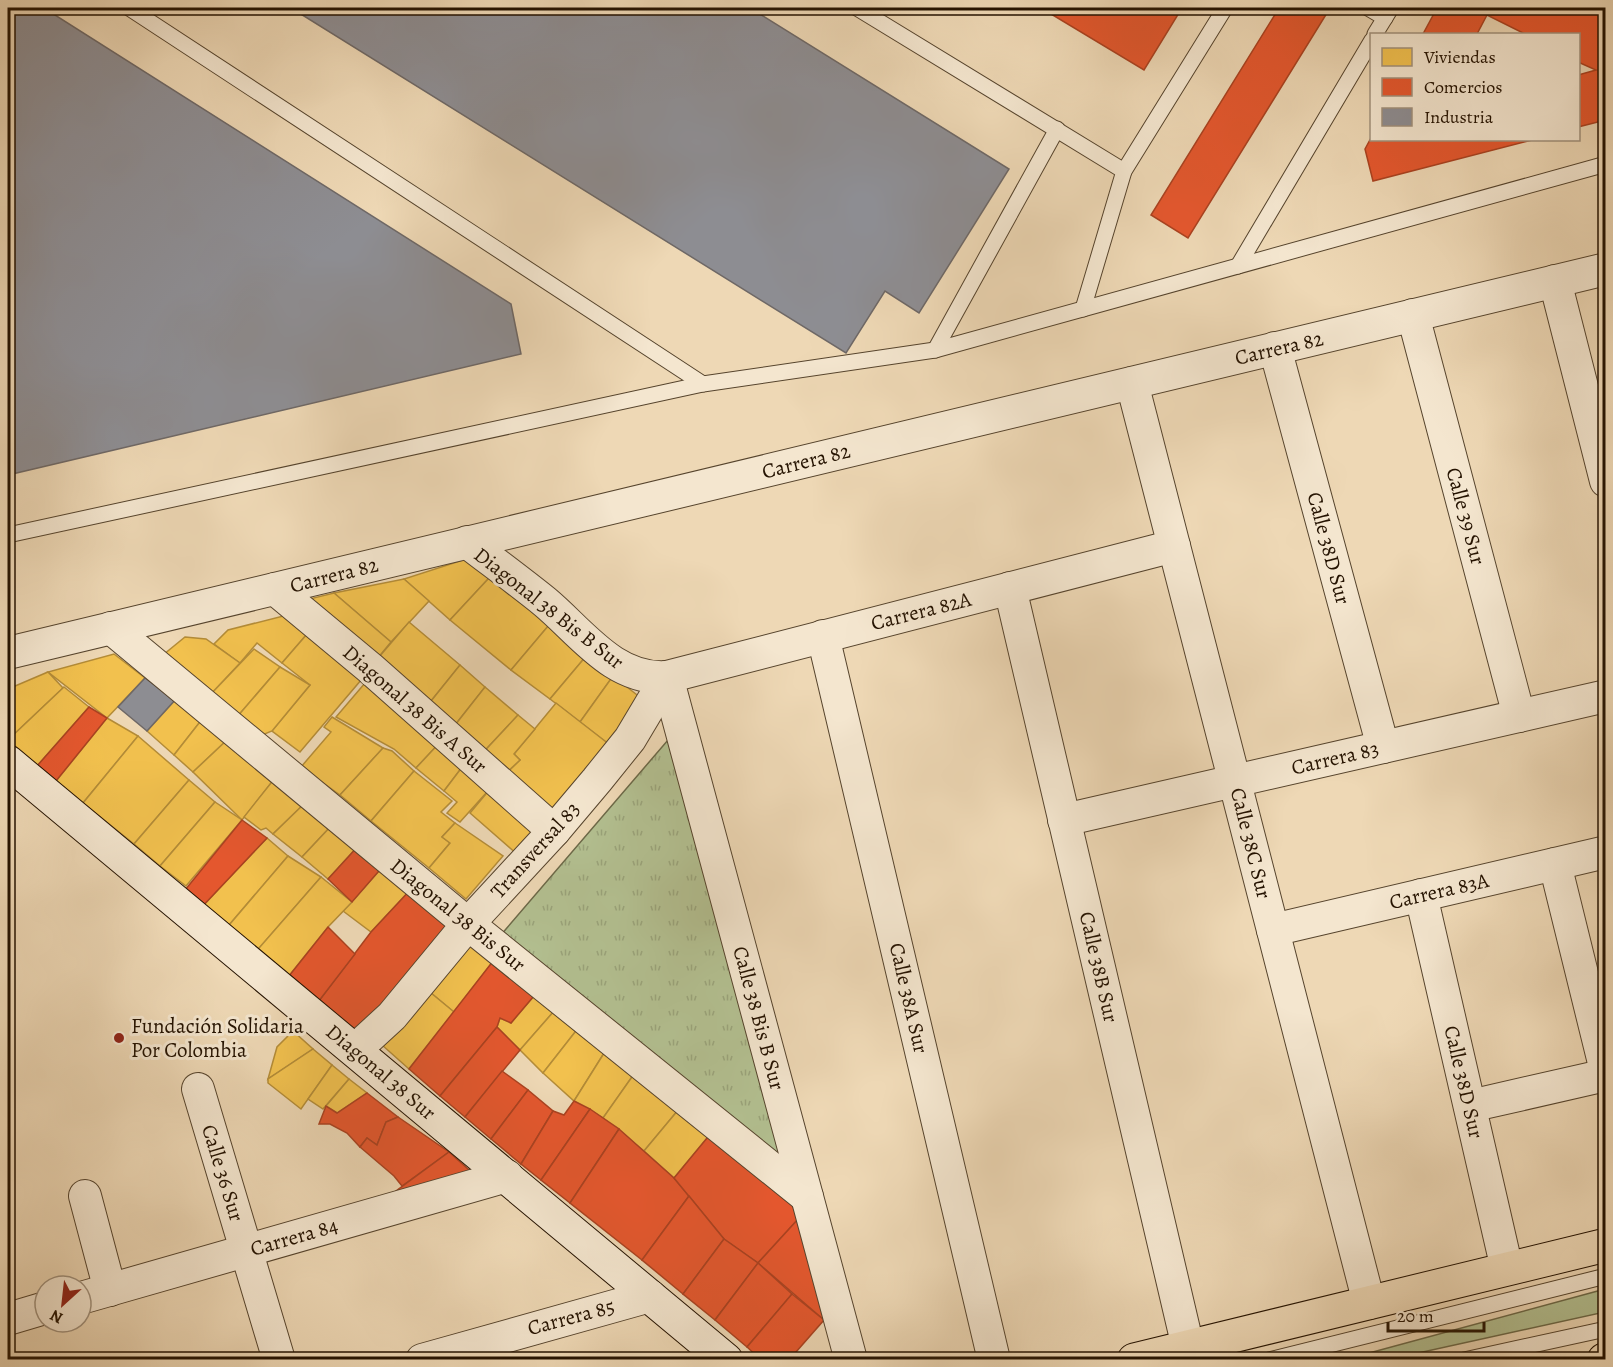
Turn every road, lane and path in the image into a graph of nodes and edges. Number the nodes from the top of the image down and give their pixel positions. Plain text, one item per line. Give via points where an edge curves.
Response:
1 (129, 8) edge
2 (857, 8) edge
3 (1225, 8) edge
4 (1368, 8) edge
5 (1388, 13) edge
6 (1376, 33) edge
7 (1370, 42) edge
8 (1057, 129) junction
9 (1605, 164) edge
10 (1124, 171) junction
11 (1238, 266) junction
12 (1605, 269) edge
13 (1555, 281) junction
14 (1083, 309) junction
15 (1413, 315) junction
16 (1275, 348) junction
17 (935, 350) junction
18 (1132, 383) junction
19 (703, 384) junction
20 (1605, 481) edge
21 (8, 535) edge
22 (467, 543) junction
23 (1174, 546) junction
24 (1010, 588) junction
25 (275, 589) junction
26 (111, 628) junction
27 (824, 636) junction
28 (8, 653) edge
29 (667, 676) junction
30 (1605, 696) edge
31 (1519, 716) junction
32 (1383, 747) junction
33 (8, 762) edge
34 (1235, 781) junction
35 (1065, 820) junction
36 (554, 831) junction
37 (1605, 852) edge
38 (1555, 864) junction
39 (1421, 895) junction
40 (468, 924) junction
41 (1273, 930) junction
42 (1596, 990) edge
43 (362, 1056) junction
44 (1605, 1071) edge
45 (1605, 1076) edge
46 (198, 1089) dead end
47 (1470, 1106) junction
48 (507, 1176) junction
49 (85, 1196) dead end
50 (807, 1197) junction
51 (1605, 1245) edge
52 (247, 1250) junction
53 (1507, 1269) junction
54 (1605, 1276) edge
55 (96, 1294) edge
56 (650, 1296) junction
57 (1369, 1303) junction
58 (33, 1312) edge
59 (8, 1319) edge
60 (1605, 1329) edge
61 (1188, 1347) junction
62 (279, 1359) edge
63 (423, 1359) edge
64 (726, 1359) edge
65 (851, 1359) edge
66 (994, 1359) edge
67 (1134, 1359) edge
68 (1269, 1359) edge
69 (1464, 1359) edge

1 - 19 lane
2 - 8 lane
3 - 10 lane
4 - 5 lane
5 - 6 lane
7 - 11 lane
8 - 10 lane
8 - 17 lane
9 - 11 lane
10 - 14 lane
11 - 14 lane
12 - 13 street, Carrera 82
13 - 15 street, Carrera 82
13 - 20 street
14 - 17 lane
15 - 16 street, Carrera 82
15 - 31 street, Calle 39 Sur
16 - 18 street, Carrera 82
16 - 32 street, Calle 38D Sur
17 - 19 lane
18 - 22 street, Carrera 82
18 - 23 street, Calle 38C Sur
19 - 21 lane
22 - 25 street, Carrera 82
22 - 29 street, Diagonal 38 Bis B Sur via 521,582 603,655 635,674
23 - 24 street, Carrera 82A
23 - 34 street, Calle 38C Sur
24 - 27 street, Carrera 82A
24 - 35 street, Calle 38B Sur
25 - 26 street, Carrera 82
25 - 36 street, Diagonal 38 Bis A Sur
26 - 28 street, Carrera 82
26 - 40 street, Diagonal 38 Bis Sur
27 - 29 street, Carrera 82A
27 - 66 street, Calle 38A Sur
29 - 36 street, Transversal 83 via 630,739
29 - 50 street, Calle 38 Bis B Sur
30 - 31 street, Carrera 83
31 - 32 street, Carrera 83
32 - 34 street, Carrera 83
33 - 43 street, Diagonal 38 Sur
34 - 35 street, Carrera 83
34 - 41 street, Calle 38C Sur
35 - 61 street, Calle 38B Sur
36 - 40 street, Transversal 83
37 - 38 street, Carrera 83A
38 - 39 street, Carrera 83A
38 - 42 street
39 - 41 street, Carrera 83A
39 - 47 street, Calle 38D Sur
40 - 43 street, Transversal 83
40 - 50 street, Diagonal 38 Bis Sur
41 - 57 street, Calle 38C Sur
42 - 44 street
43 - 48 street, Diagonal 38 Sur
45 - 47 street
46 - 52 street, Calle 36 Sur
47 - 53 street, Calle 38D Sur
48 - 52 street, Carrera 84
48 - 56 street, Diagonal 38 Sur
49 - 55 street
50 - 65 street, Calle 38 Bis B Sur
51 - 53 main road
52 - 55 street, Carrera 84
52 - 62 street, Calle 36 Sur
53 - 57 main road
54 - 68 lane
56 - 63 street, Carrera 85
56 - 64 street, Diagonal 38 Sur
57 - 61 main road
58 - 59 street
60 - 69 lane
61 - 67 main road

